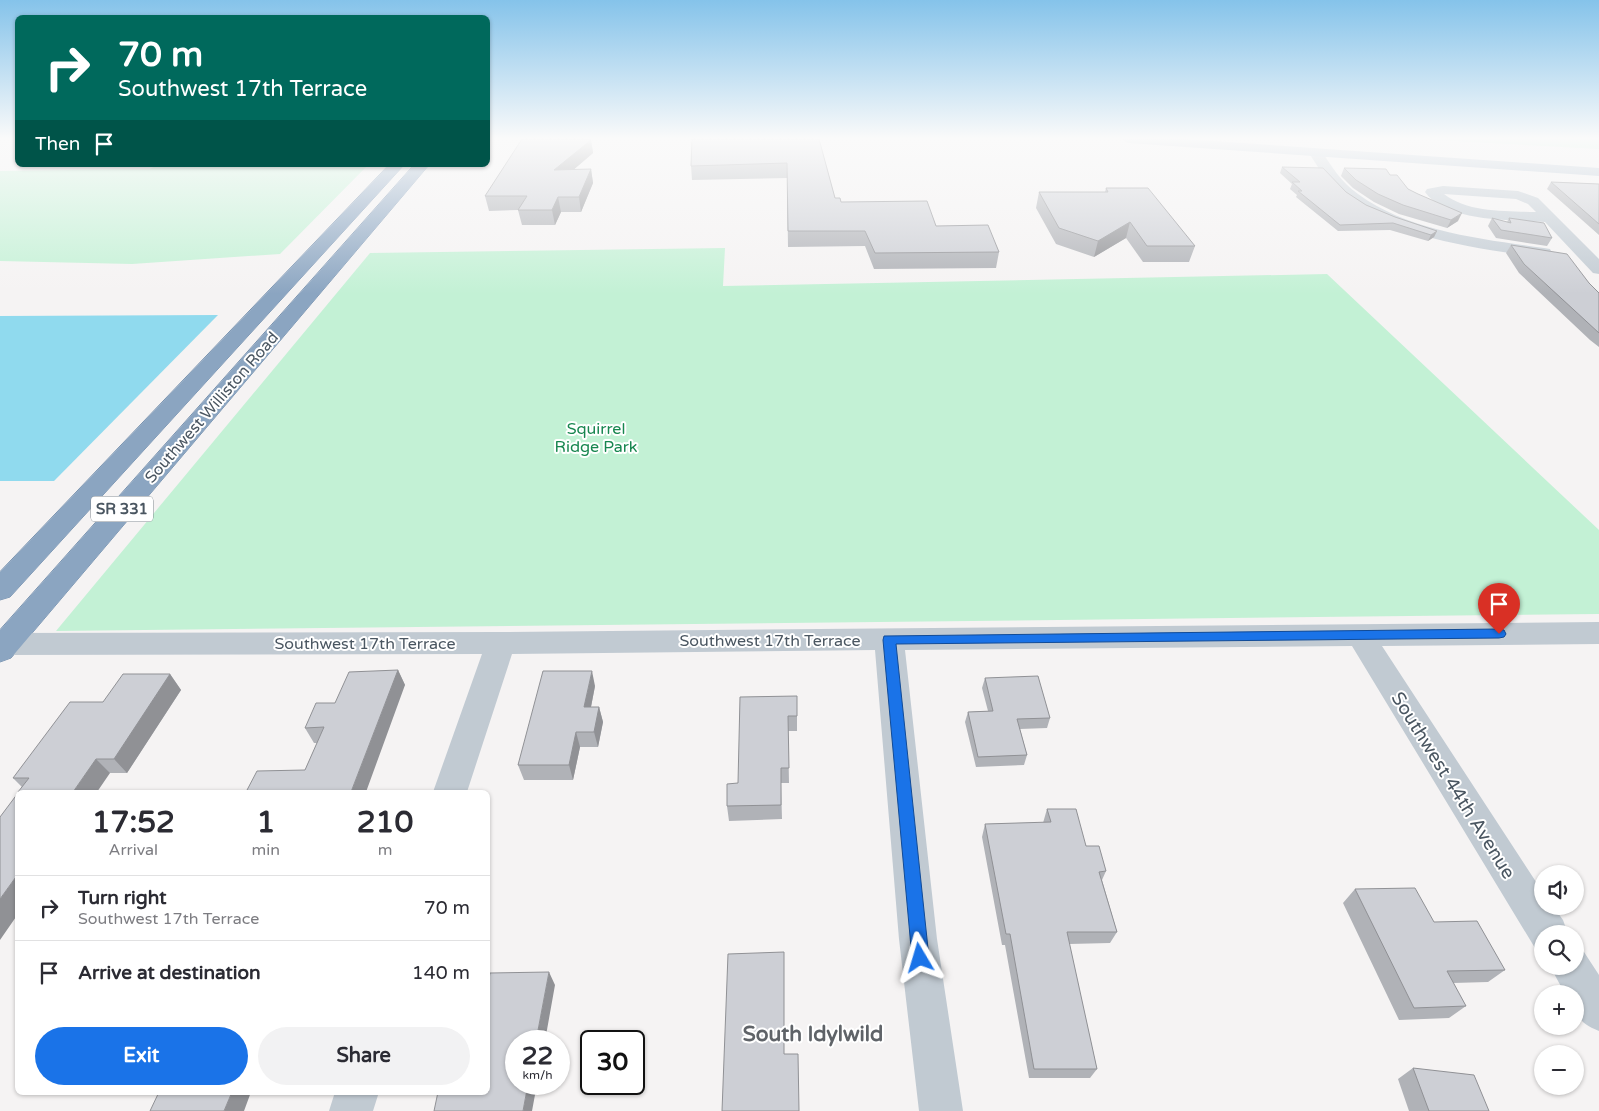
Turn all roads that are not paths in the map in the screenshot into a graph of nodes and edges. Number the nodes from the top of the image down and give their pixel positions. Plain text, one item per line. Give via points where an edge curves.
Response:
1 (373, 191) edge
2 (399, 191) edge
3 (1347, 191) edge
4 (1438, 191) edge
5 (1455, 191) edge
6 (1551, 218) junction
7 (309, 260) junction
8 (339, 260) junction
9 (1594, 264) edge
10 (0, 590) edge
11 (1599, 632) edge
12 (1360, 635) junction
13 (889, 640) junction
14 (501, 643) junction
15 (2, 646) edge
16 (451, 790) edge
17 (1543, 925) edge
18 (1576, 975) edge
19 (1599, 1011) edge
20 (356, 1095) edge
21 (351, 1111) edge
22 (941, 1111) edge

1 - 7 highway, Southwest Williston Road / SR 331
2 - 8 highway, Southwest Williston Road / SR 331
3 - 9 street via 1386,215 1421,228
4 - 6 street via 1432,192 1442,201 1467,209
5 - 6 street via 1525,196
6 - 9 street
7 - 8 highway
7 - 10 highway, Southwest Williston Road / SR 331
8 - 15 highway, Southwest Williston Road / SR 331
11 - 12 street, Southwest 17th Terrace
12 - 13 street, Southwest 17th Terrace
12 - 17 street, Southwest 44th Avenue
13 - 14 street, Southwest 17th Terrace
13 - 22 street via 918,939
14 - 15 street, Southwest 17th Terrace
14 - 16 street
18 - 19 street
20 - 21 street

